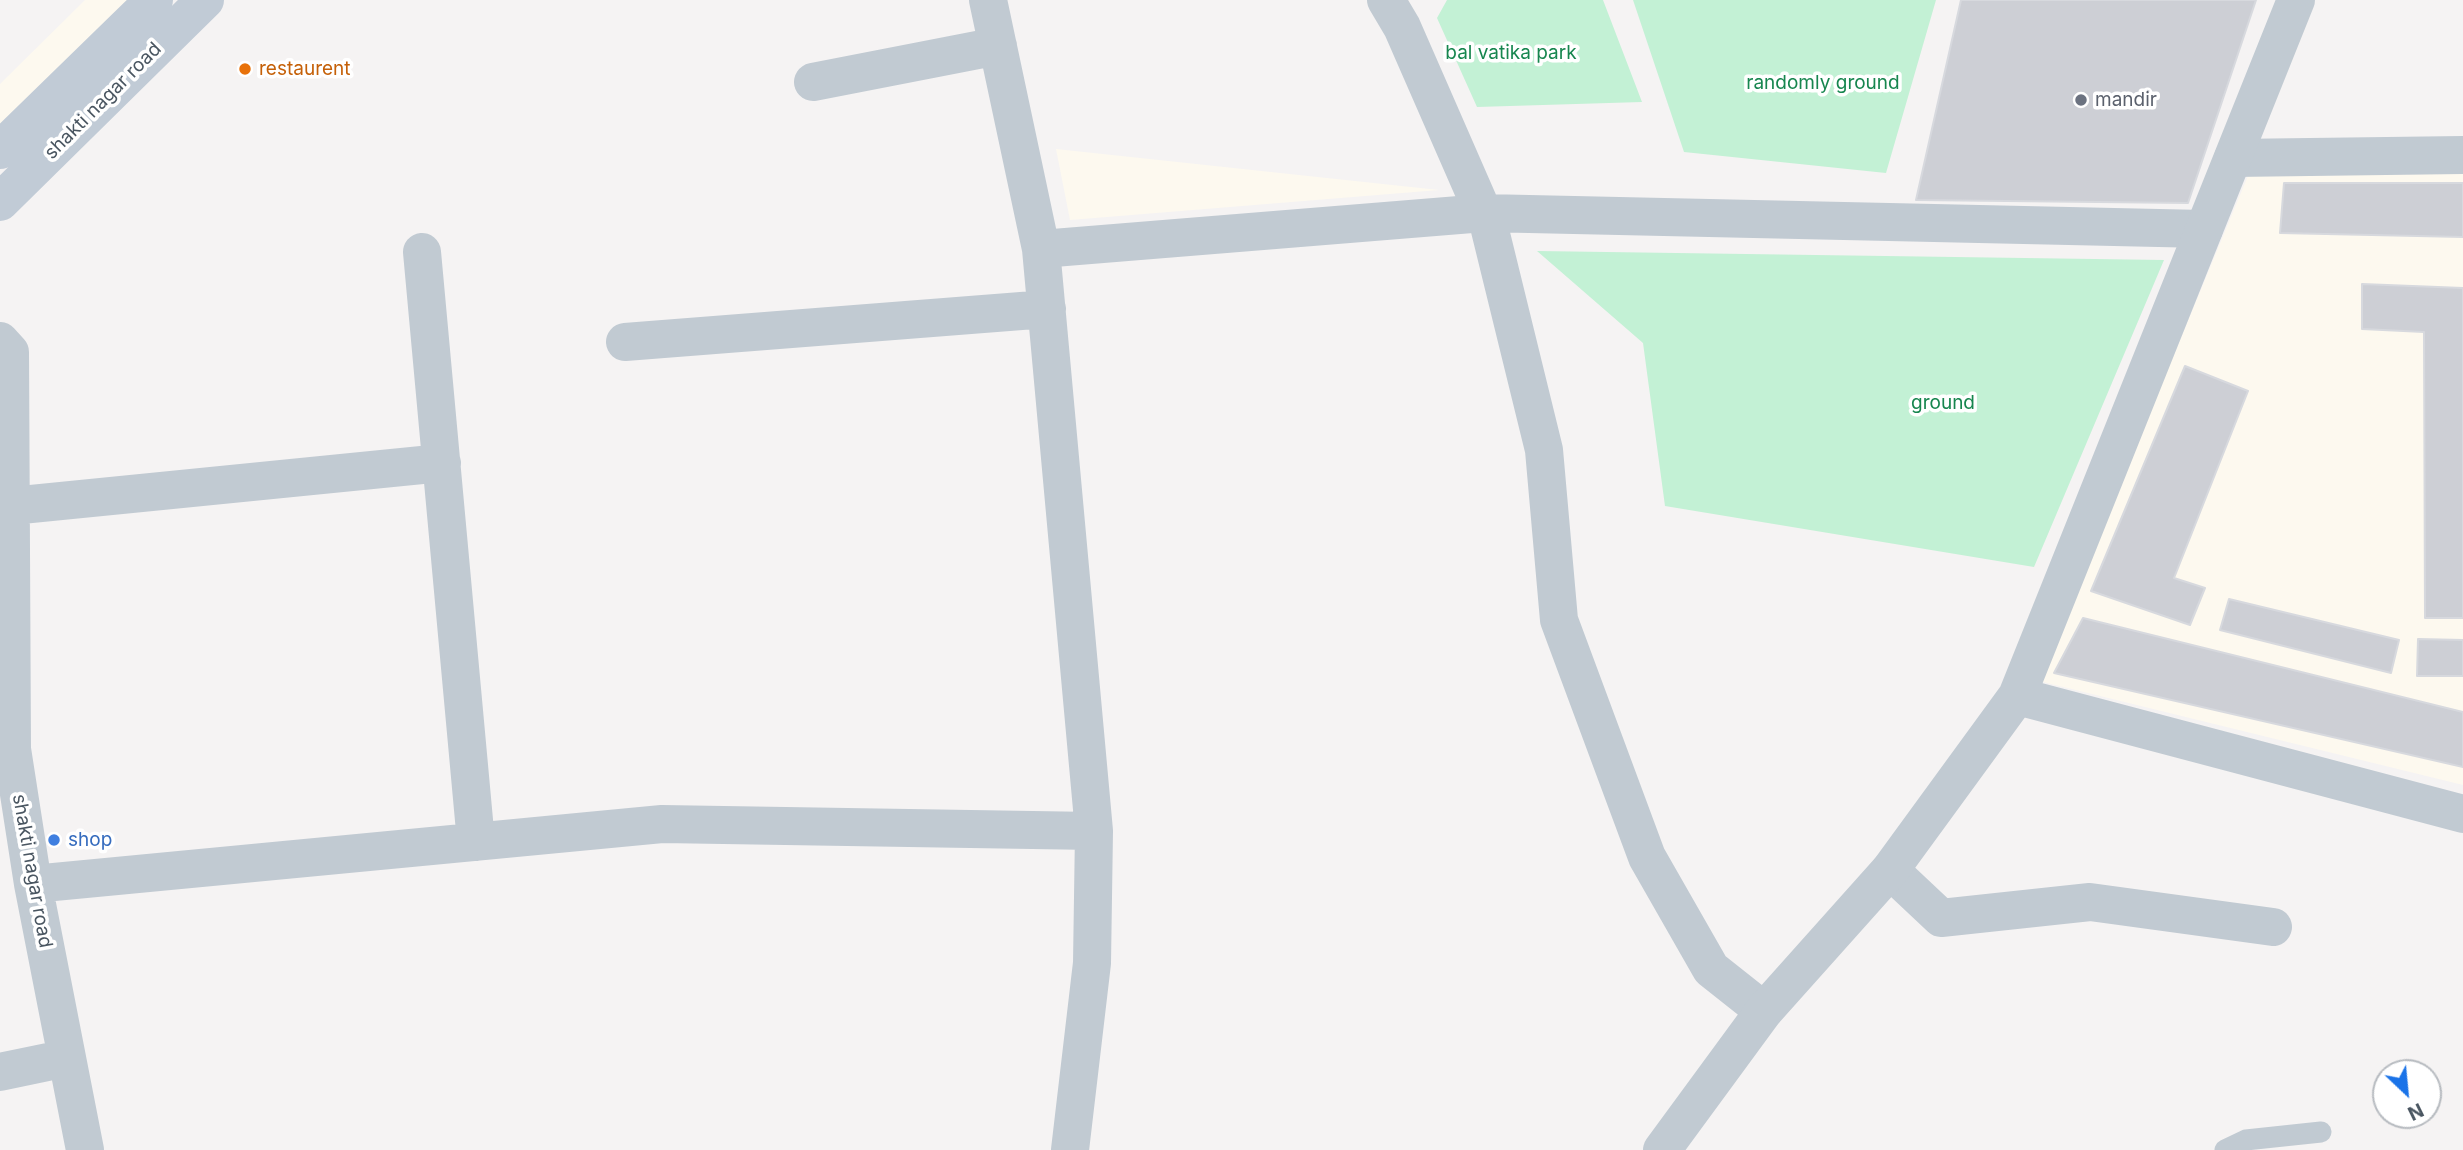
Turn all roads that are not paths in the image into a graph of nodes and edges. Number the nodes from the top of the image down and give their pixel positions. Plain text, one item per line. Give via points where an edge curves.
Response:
1 (153, 0) edge
2 (205, 0) edge
3 (988, 0) edge
4 (1386, 0) edge
5 (2296, 0) edge
6 (998, 46) junction
7 (813, 82) dead end
8 (0, 150) edge
9 (2463, 155) edge
10 (2232, 158) junction
11 (0, 202) edge
12 (1484, 213) junction
13 (2204, 229) junction
14 (1041, 249) junction
15 (422, 252) dead end
16 (1047, 309) junction
17 (0, 341) edge
18 (625, 342) dead end
19 (442, 463) junction
20 (11, 506) junction
21 (2017, 696) junction
22 (2463, 814) edge
23 (1094, 831) junction
24 (476, 842) junction
25 (1890, 870) junction
26 (33, 884) junction
27 (2273, 927) dead end
28 (1764, 1011) junction
29 (67, 1058) junction
30 (0, 1072) edge
31 (2321, 1132) dead end
32 (85, 1150) edge
33 (1070, 1150) edge
34 (1662, 1150) edge
35 (2225, 1150) edge

1 - 8 main road
2 - 11 main road, shakti nagar road
3 - 6 street
4 - 12 street
5 - 10 street
6 - 7 street
6 - 14 street
9 - 10 street
10 - 13 street
12 - 13 street
12 - 14 street
12 - 28 street via 1544,450 1559,620 1647,857 1711,969
13 - 21 street
14 - 16 street
15 - 19 street
16 - 18 street
16 - 23 street
17 - 20 street, shakti nagar road via 10,352
19 - 20 street
19 - 24 street
20 - 26 street, shakti nagar road via 12,749
21 - 22 street
21 - 25 street
23 - 24 street via 662,824
23 - 33 street via 1092,963
24 - 26 street
25 - 27 street via 1941,918 2090,902
25 - 28 street
26 - 29 street, shakti nagar road
28 - 34 street
29 - 30 street
29 - 32 street, shakti nagar road
31 - 35 lane via 2246,1140

